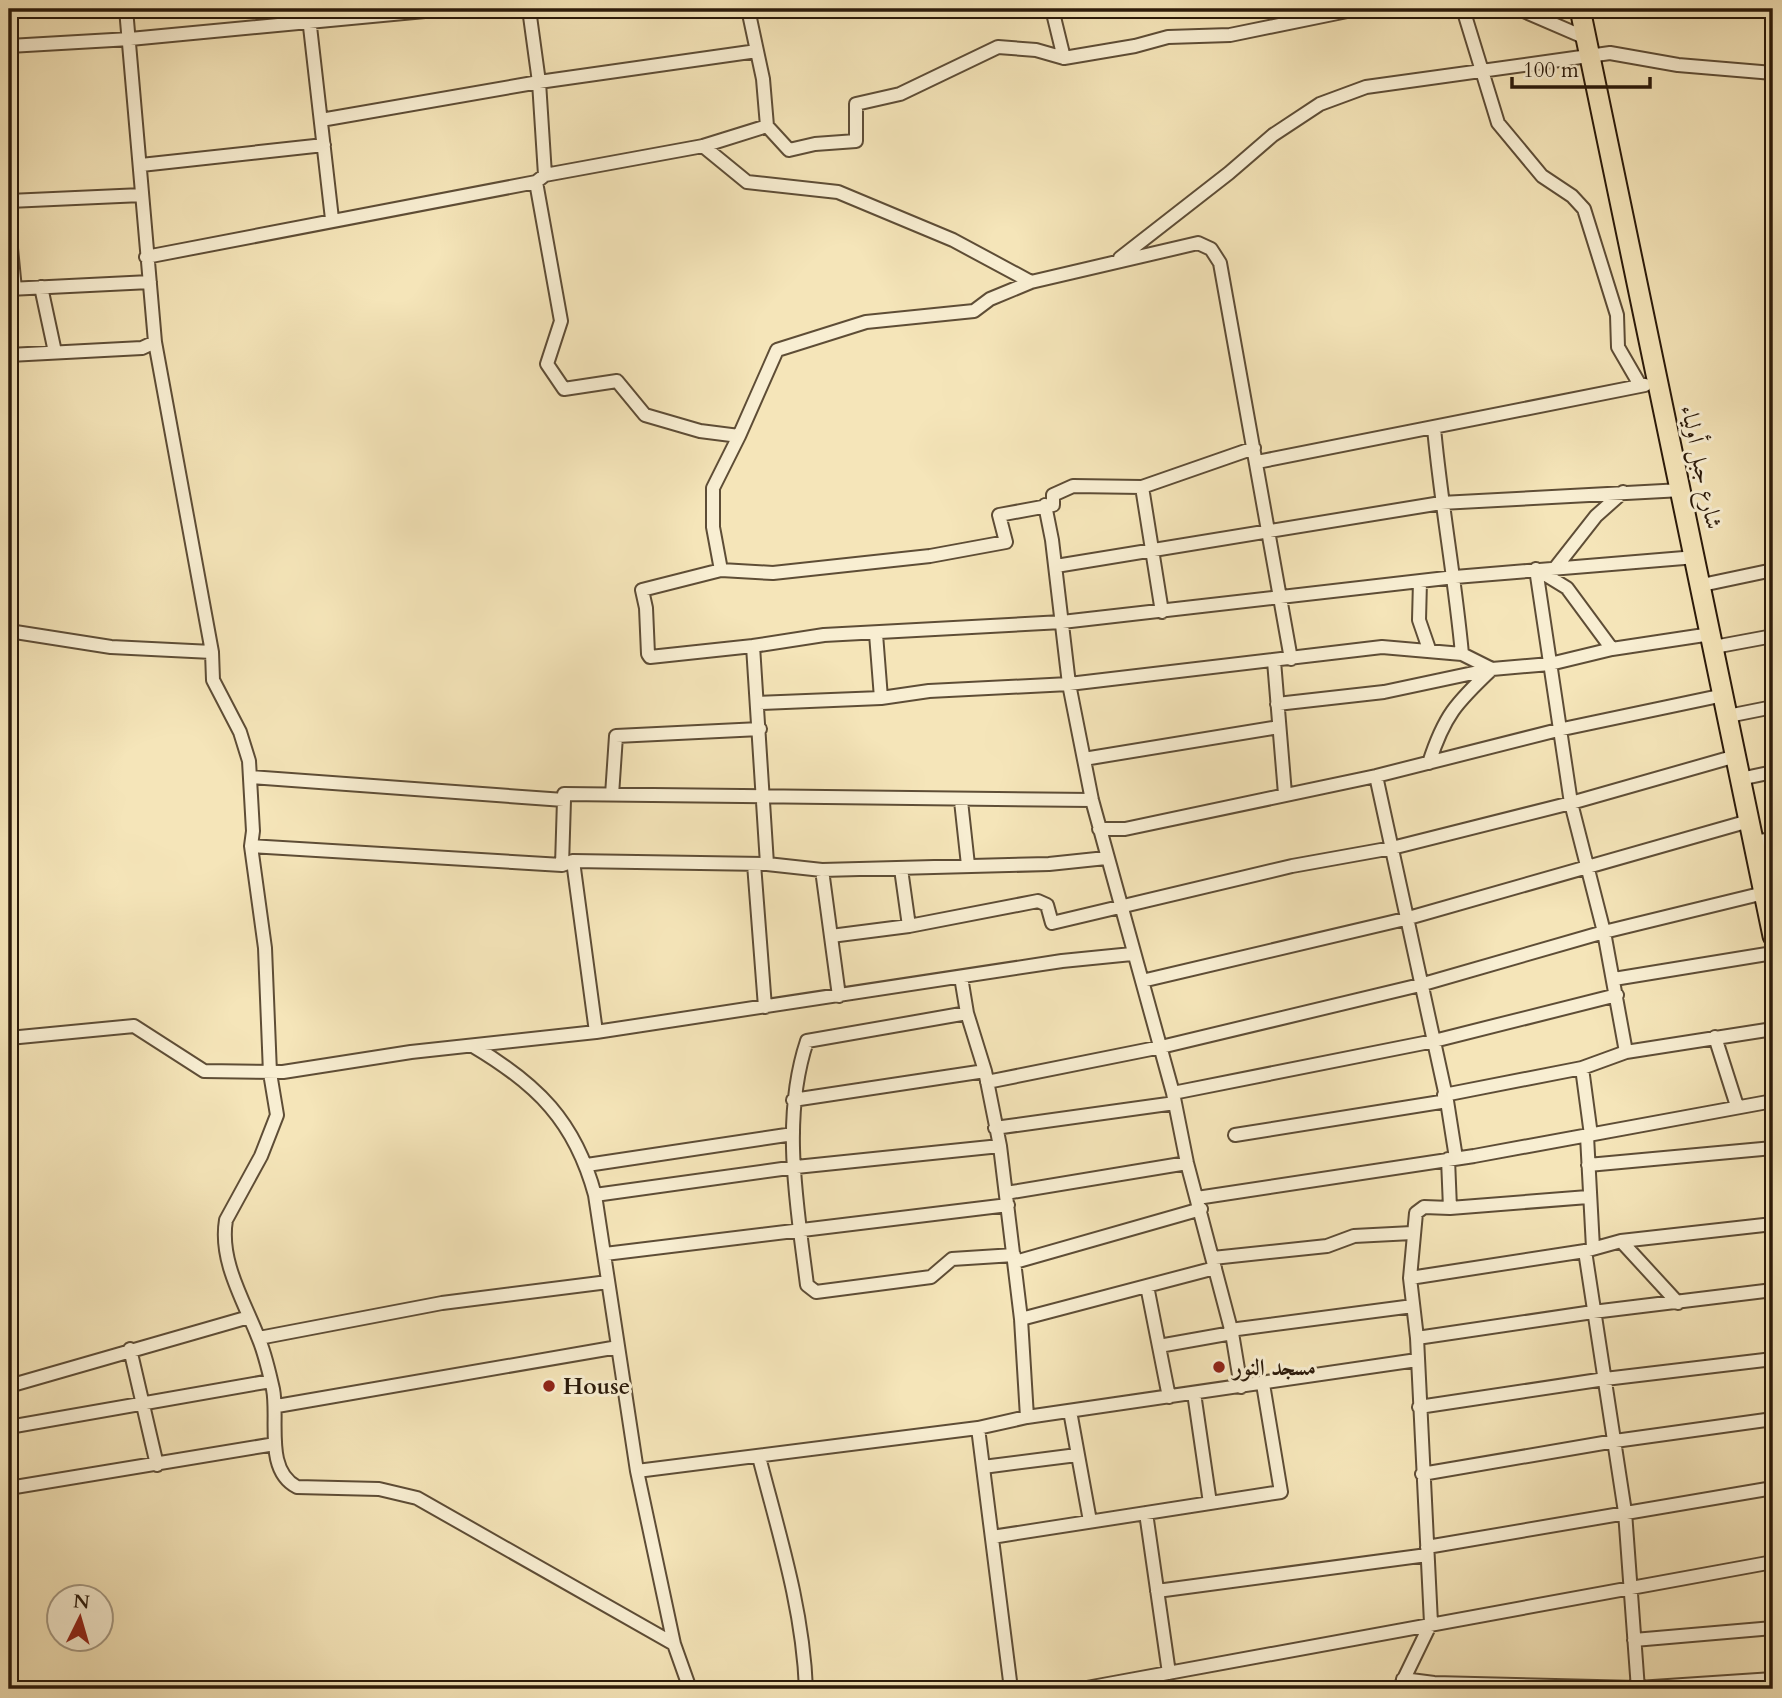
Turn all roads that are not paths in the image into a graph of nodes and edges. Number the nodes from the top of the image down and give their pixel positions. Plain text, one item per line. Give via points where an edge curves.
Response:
1 (126, 9) edge
2 (308, 9) edge
3 (446, 9) edge
4 (529, 9) edge
5 (748, 9) edge
6 (1052, 9) edge
7 (1357, 9) edge
8 (1463, 9) edge
9 (1519, 9) edge
10 (1580, 9) edge
11 (309, 23) junction
12 (130, 39) junction
13 (9, 46) edge
14 (1588, 47) junction
15 (757, 51) junction
16 (1064, 58) junction
17 (1481, 72) junction
18 (1773, 73) edge
19 (539, 82) junction
20 (321, 120) junction
21 (767, 127) junction
22 (324, 145) junction
23 (703, 146) junction
24 (141, 165) junction
25 (541, 179) junction
26 (142, 195) junction
27 (9, 201) edge
28 (332, 219) junction
29 (9, 228) edge
30 (146, 257) junction
31 (1115, 262) junction
32 (150, 282) junction
33 (1031, 282) junction
34 (41, 287) junction
35 (12, 289) edge
36 (155, 342) junction
37 (55, 352) junction
38 (9, 355) edge
39 (1650, 384) junction
40 (1434, 428) junction
41 (739, 436) junction
42 (1254, 448) junction
43 (1257, 462) junction
44 (1142, 486) junction
45 (1682, 490) junction
46 (1623, 492) junction
47 (1441, 503) junction
48 (1045, 506) junction
49 (1269, 531) junction
50 (1154, 550) junction
51 (1696, 557) junction
52 (1056, 566) junction
53 (1556, 567) junction
54 (1535, 569) junction
55 (720, 570) junction
56 (1773, 570) edge
57 (1455, 577) junction
58 (1420, 581) junction
59 (1702, 585) junction
60 (1280, 597) junction
61 (1162, 611) junction
62 (1062, 622) junction
63 (9, 631) edge
64 (876, 634) junction
65 (1773, 636) edge
66 (1713, 640) junction
67 (754, 646) junction
68 (1429, 649) junction
69 (1612, 649) junction
70 (212, 652) junction
71 (1462, 654) junction
72 (1291, 659) junction
73 (1274, 661) junction
74 (1550, 664) junction
75 (1492, 669) junction
76 (1069, 684) junction
77 (1724, 695) junction
78 (881, 698) junction
79 (759, 703) junction
80 (1277, 704) junction
81 (1773, 707) edge
82 (1728, 716) junction
83 (1279, 727) junction
84 (760, 729) junction
85 (1558, 730) junction
86 (1736, 756) junction
87 (1084, 759) junction
88 (1429, 763) junction
89 (1773, 772) edge
90 (1376, 776) junction
91 (250, 777) junction
92 (1740, 779) junction
93 (1285, 794) junction
94 (612, 795) junction
95 (763, 797) junction
96 (564, 800) junction
97 (1091, 800) junction
98 (961, 801) junction
99 (1571, 803) junction
100 (1749, 821) junction
101 (1099, 829) junction
102 (1773, 839) edge
103 (1753, 842) junction
104 (251, 846) junction
105 (1391, 848) junction
106 (1107, 858) junction
107 (567, 863) junction
108 (760, 864) junction
109 (968, 865) junction
110 (1587, 865) junction
111 (901, 869) junction
112 (822, 870) junction
113 (1768, 904) edge
114 (1119, 907) junction
115 (1405, 919) junction
116 (909, 926) junction
117 (1604, 932) junction
118 (831, 936) junction
119 (1773, 936) edge
120 (1773, 953) edge
121 (1132, 954) junction
122 (961, 977) junction
123 (1614, 979) junction
124 (1142, 981) junction
125 (1420, 985) junction
126 (1618, 995) junction
127 (839, 996) junction
128 (765, 1007) junction
129 (967, 1013) junction
130 (1773, 1029) edge
131 (596, 1032) junction
132 (1715, 1037) junction
133 (9, 1038) edge
134 (1434, 1041) junction
135 (472, 1046) junction
136 (1161, 1047) junction
137 (1626, 1052) junction
138 (1582, 1068) junction
139 (270, 1073) junction
140 (986, 1076) junction
141 (1174, 1098) junction
142 (1446, 1098) junction
143 (793, 1100) junction
144 (1773, 1101) edge
145 (1737, 1106) junction
146 (995, 1128) junction
147 (793, 1134) junction
148 (1235, 1135) dead end
149 (1589, 1135) junction
150 (1000, 1146) junction
151 (1773, 1148) edge
152 (1452, 1159) junction
153 (1187, 1163) junction
154 (587, 1165) junction
155 (1588, 1165) junction
156 (796, 1167) junction
157 (595, 1195) junction
158 (1588, 1197) junction
159 (1007, 1199) junction
160 (1199, 1203) junction
161 (1450, 1208) junction
162 (1773, 1224) edge
163 (800, 1230) junction
164 (1412, 1233) junction
165 (1621, 1241) junction
166 (1589, 1250) junction
167 (605, 1254) junction
168 (1015, 1258) junction
169 (1214, 1263) junction
170 (1410, 1278) junction
171 (608, 1282) junction
172 (1147, 1286) junction
173 (1773, 1290) edge
174 (1678, 1303) junction
175 (1413, 1306) junction
176 (1593, 1312) junction
177 (249, 1317) junction
178 (1021, 1319) junction
179 (1231, 1331) junction
180 (259, 1338) junction
181 (1417, 1338) junction
182 (1159, 1346) junction
183 (618, 1347) junction
184 (130, 1349) junction
185 (1773, 1359) edge
186 (1418, 1360) junction
187 (1605, 1379) junction
188 (271, 1381) junction
189 (1264, 1384) junction
190 (9, 1386) edge
191 (1241, 1387) junction
192 (1194, 1393) junction
193 (1169, 1397) junction
194 (144, 1404) junction
195 (276, 1406) junction
196 (1419, 1407) junction
197 (1070, 1411) junction
198 (1027, 1417) junction
199 (1773, 1419) edge
200 (9, 1427) edge
201 (978, 1428) junction
202 (1615, 1441) junction
203 (275, 1444) junction
204 (1077, 1455) junction
205 (759, 1457) junction
206 (157, 1465) junction
207 (983, 1467) junction
208 (637, 1471) junction
209 (1422, 1474) junction
210 (9, 1488) edge
211 (1773, 1488) edge
212 (1210, 1503) junction
213 (1625, 1512) junction
214 (1146, 1513) junction
215 (1090, 1521) junction
216 (992, 1537) junction
217 (1427, 1551) junction
218 (1773, 1562) edge
219 (1632, 1587) junction
220 (1157, 1591) junction
221 (1431, 1623) junction
222 (1773, 1628) edge
223 (1634, 1640) junction
224 (674, 1644) junction
225 (1169, 1673) junction
226 (1773, 1679) edge
227 (1401, 1684) edge
228 (1434, 1686) edge
229 (1526, 1687) edge
230 (690, 1689) edge
231 (806, 1689) edge
232 (1011, 1689) edge
233 (1081, 1689) edge
234 (1638, 1689) edge

1 - 12 street
2 - 11 street
3 - 11 street
4 - 19 street
5 - 15 street
6 - 16 street
7 - 16 street via 1230,34 1168,37
8 - 17 street
9 - 14 street
10 - 14 highway, شارع جبل أولياء
11 - 12 street
11 - 20 street
12 - 13 street
12 - 24 street
14 - 17 street
14 - 18 street via 1678,65
14 - 39 highway, شارع جبل أولياء
15 - 19 street
15 - 21 street
16 - 21 street via 998,47 900,94 856,104 856,141 789,150
17 - 31 street via 1366,87 1320,104 1273,135
17 - 39 street via 1497,123 1542,176 1584,209 1616,315 1618,347
19 - 20 street
19 - 25 street
20 - 22 street
21 - 23 street
22 - 24 street
22 - 28 street
23 - 25 street
23 - 33 street via 747,182 838,192 953,240
24 - 26 street
25 - 28 street
25 - 41 street via 561,321 547,364 564,389 617,381 645,415 700,431
26 - 27 street
26 - 30 street
28 - 30 street
29 - 35 street
30 - 32 street
31 - 33 street
31 - 42 street via 1198,243 1215,254
32 - 34 street
32 - 36 street
33 - 41 street via 974,311 866,322 778,350
34 - 35 street
34 - 37 street
36 - 37 street via 142,348
36 - 70 street
37 - 38 street
39 - 40 street
39 - 45 highway, شارع جبل أولياء
40 - 43 street
40 - 47 street
41 - 55 street via 713,488
42 - 43 street
42 - 44 street
43 - 49 street
44 - 48 street via 1073,486 1053,495 1053,505
44 - 50 street
45 - 46 street
45 - 51 highway, شارع جبل أولياء
46 - 47 street
46 - 53 street via 1596,516
47 - 49 street
47 - 57 street
48 - 52 street
48 - 55 street via 999,515 1006,542 930,556 773,573
49 - 50 street
49 - 60 street
50 - 52 street
50 - 61 street
51 - 53 street
51 - 59 highway, شارع جبل أولياء
52 - 62 street
53 - 54 street
54 - 57 street
54 - 69 street via 1567,588
54 - 74 street
55 - 67 street via 642,590 648,654
56 - 59 street
57 - 58 street
57 - 71 street
58 - 60 street
58 - 68 street via 1419,620
59 - 66 highway, شارع جبل أولياء
60 - 61 street
60 - 72 street
61 - 62 street
62 - 64 street
62 - 76 street
63 - 70 street via 111,647
64 - 67 street via 824,635
64 - 78 street
65 - 66 street
66 - 69 street
66 - 77 highway, شارع جبل أولياء
67 - 79 street
68 - 71 street
68 - 72 street via 1382,647
69 - 74 street
70 - 91 street via 213,680 240,732
71 - 75 street
72 - 73 street
73 - 76 street
73 - 80 street
74 - 75 street
74 - 85 street
75 - 80 street via 1384,692
75 - 88 street via 1441,724
76 - 78 street
76 - 87 street
77 - 82 highway, شارع جبل أولياء
77 - 85 street
78 - 79 street
79 - 84 street
80 - 83 street
81 - 82 street
82 - 86 highway, شارع جبل أولياء
83 - 87 street
83 - 93 street
84 - 94 street via 616,736
84 - 95 street
85 - 88 street
85 - 99 street
86 - 92 highway, شارع جبل أولياء
86 - 99 street
87 - 97 street
88 - 90 street
89 - 92 street
90 - 93 street
90 - 105 street
91 - 96 street
91 - 104 street
92 - 100 highway, شارع جبل أولياء
93 - 101 street via 1125,829
94 - 95 street
94 - 96 street via 564,794
95 - 98 street
95 - 108 street
96 - 107 street
97 - 98 street
97 - 101 street
98 - 109 street
99 - 105 street
99 - 110 street
100 - 103 highway, شارع جبل أولياء
100 - 110 street
101 - 106 street
102 - 103 street
103 - 113 highway, شارع جبل أولياء
104 - 107 street
104 - 139 street via 265,947
105 - 114 street
105 - 115 street
106 - 109 street
106 - 114 street
107 - 108 street
107 - 131 street
108 - 112 street
108 - 128 street
109 - 111 street
110 - 115 street
110 - 117 street
111 - 112 street
111 - 116 street
112 - 118 street
113 - 117 street
113 - 119 highway, شارع جبل أولياء
114 - 116 street via 1052,923 1047,905 1038,901
114 - 121 street
115 - 124 street
115 - 125 street
116 - 118 street
117 - 123 street
117 - 125 street
118 - 127 street
120 - 123 street
121 - 122 street
121 - 124 street
122 - 127 street
122 - 129 street
123 - 126 street
124 - 136 street
125 - 134 street
125 - 136 street
126 - 134 street
126 - 137 street
127 - 128 street
128 - 131 street
129 - 140 street
129 - 143 street via 807,1041
130 - 132 street
131 - 135 street
132 - 137 street
132 - 145 street
133 - 139 street via 134,1026 204,1071
134 - 141 street
134 - 142 street
135 - 139 street
135 - 154 street via 536,1089 570,1132
136 - 140 street
136 - 141 street
137 - 138 street
138 - 142 street
138 - 149 street
139 - 177 street via 275,1121 224,1231 227,1258
140 - 143 street
140 - 146 street
141 - 146 street
141 - 153 street
142 - 148 street
142 - 152 street
143 - 147 street
144 - 145 street
145 - 149 street
146 - 150 street
147 - 154 street
147 - 156 street
149 - 152 street
149 - 155 street
150 - 156 street
150 - 159 street
151 - 155 street
152 - 160 street
152 - 161 street
153 - 159 street
153 - 160 street
154 - 157 street
155 - 158 street
156 - 157 street
156 - 163 street
157 - 167 street
158 - 161 street
158 - 166 street
159 - 163 street
159 - 168 street
160 - 168 street
160 - 169 street
161 - 164 street via 1419,1210
162 - 165 street
163 - 167 street
163 - 168 street via 807,1285 816,1292 931,1276 952,1259
164 - 169 street via 1354,1236 1327,1246
164 - 170 street
165 - 166 street
165 - 174 street
166 - 170 street
166 - 176 street
167 - 171 street
168 - 178 street
169 - 172 street
169 - 179 street
170 - 175 street
171 - 180 street via 442,1303
171 - 183 street
172 - 178 street
172 - 182 street
173 - 174 street
174 - 176 street
175 - 179 street
175 - 181 street
176 - 181 street
176 - 187 street
177 - 180 street
177 - 184 street
178 - 198 street
179 - 182 street
179 - 191 street
180 - 188 street
181 - 186 street
182 - 193 street
183 - 195 street
183 - 208 street
184 - 190 street
184 - 194 street
185 - 187 street
186 - 189 street
186 - 196 street
187 - 196 street
187 - 202 street
188 - 194 street
188 - 195 street
189 - 191 street
189 - 212 street via 1280,1492
191 - 192 street
192 - 193 street
192 - 212 street
193 - 197 street
194 - 200 street
194 - 206 street
195 - 203 street
196 - 209 street
197 - 198 street
197 - 204 street
198 - 201 street
199 - 202 street
201 - 205 street
201 - 207 street
202 - 209 street
202 - 213 street
203 - 206 street
203 - 224 street via 283,1474 297,1487 379,1489 417,1498
204 - 207 street
204 - 215 street
205 - 208 street
205 - 231 street via 794,1587
206 - 210 street
207 - 216 street
208 - 224 street
209 - 217 street
211 - 213 street
212 - 214 street
213 - 217 street
213 - 219 street
214 - 215 street
214 - 220 street
215 - 216 street
216 - 232 street
217 - 220 street
217 - 221 street
218 - 219 street
219 - 221 street
219 - 223 street
220 - 225 street
221 - 225 street
221 - 227 street
222 - 223 street
223 - 234 street
224 - 230 street
225 - 233 street
226 - 234 street
227 - 228 street
228 - 229 street
229 - 234 street

